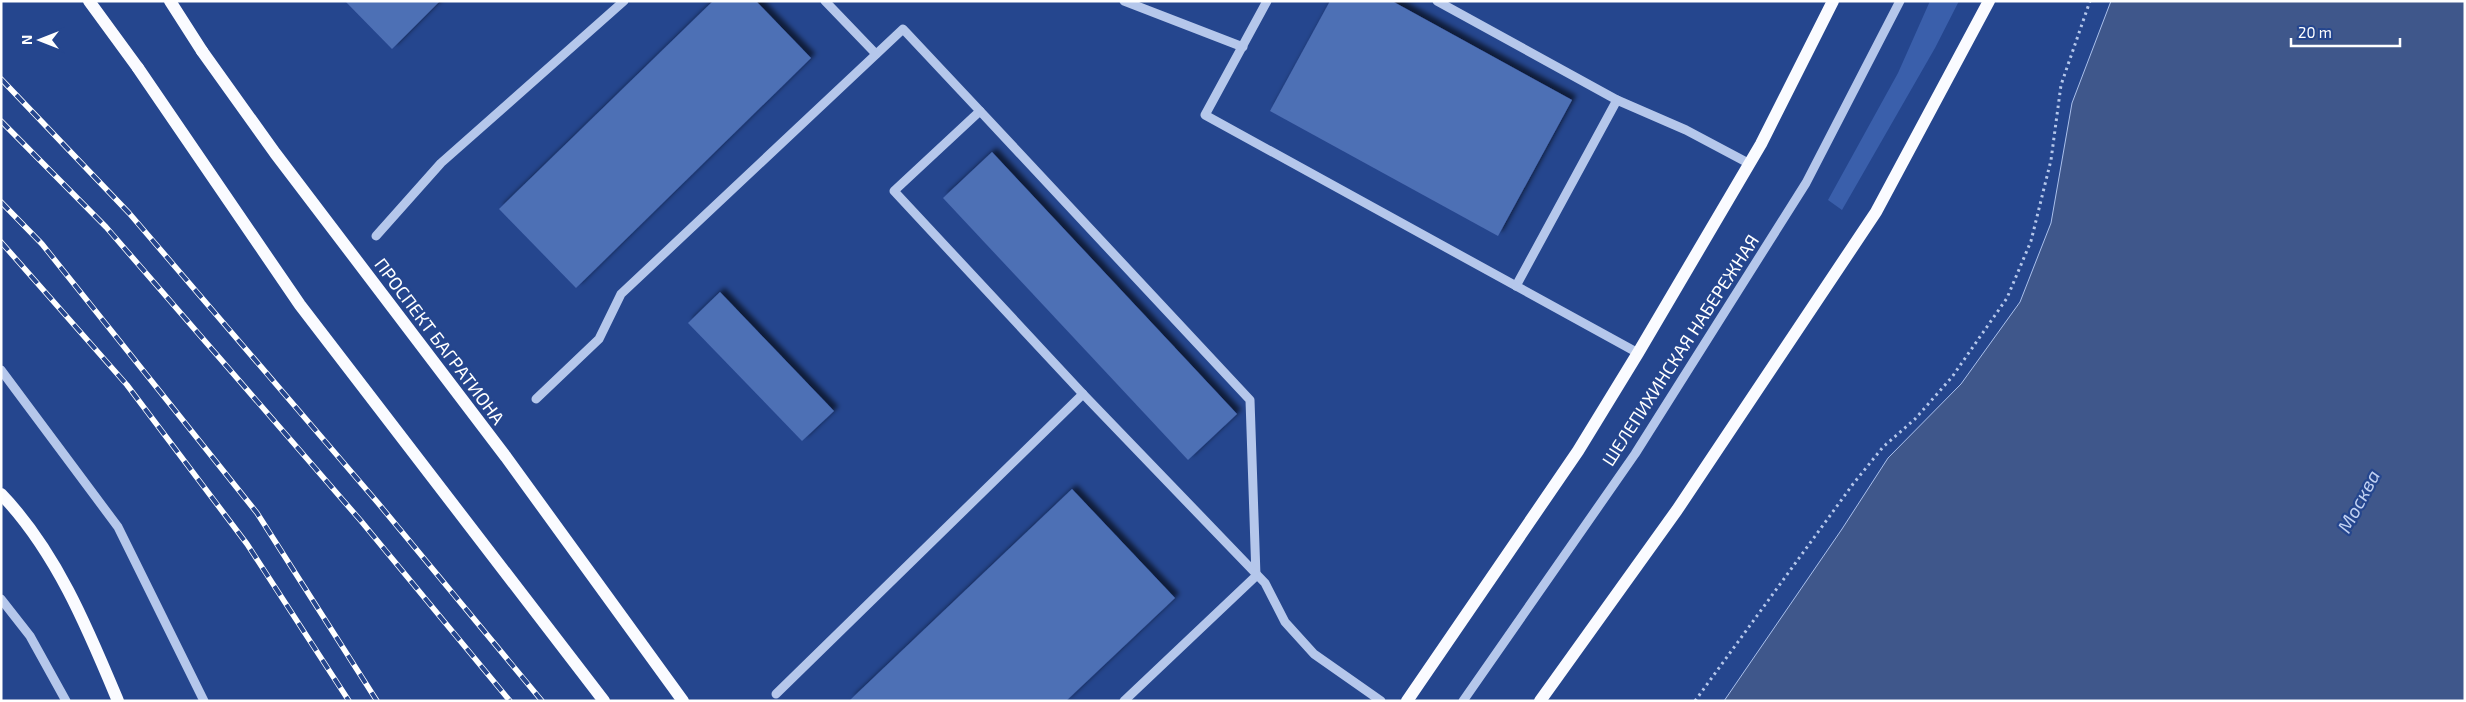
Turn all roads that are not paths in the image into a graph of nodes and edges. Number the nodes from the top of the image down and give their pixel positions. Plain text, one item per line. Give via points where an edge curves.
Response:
1 (89, 1) edge
2 (99, 1) edge
3 (170, 1) edge
4 (624, 1) edge
5 (825, 1) edge
6 (1124, 1) edge
7 (1267, 1) edge
8 (1436, 1) edge
9 (1833, 1) edge
10 (1900, 1) edge
11 (1989, 1) edge
12 (1242, 47) junction
13 (876, 54) junction
14 (138, 68) junction
15 (1617, 100) junction
16 (980, 111) junction
17 (1750, 164) junction
18 (376, 236) dead end
19 (1516, 286) junction
20 (1638, 353) junction
21 (1, 370) edge
22 (1083, 394) junction
23 (536, 399) dead end
24 (1, 494) edge
25 (1256, 576) junction
26 (1, 599) edge
27 (776, 694) dead end
28 (66, 701) edge
29 (118, 701) edge
30 (204, 701) edge
31 (604, 701) edge
32 (683, 701) edge
33 (1124, 701) edge
34 (1381, 701) edge
35 (1407, 701) edge
36 (1463, 701) edge
37 (1540, 701) edge

1 - 14 main road
2 - 14 main road
3 - 32 main road, ПРОСПЕКТ БАГРАТИОНА, bridge via 274,153 506,457
4 - 18 street via 441,162
5 - 13 street
6 - 12 street
7 - 12 street
8 - 15 street
9 - 17 main road, ШЕЛЕПИХИНСКАЯ НАБЕРЕЖНАЯ
10 - 36 street, ШЕЛЕПИХИНСКАЯ НАБЕРЕЖНАЯ via 1801,192 1635,454
11 - 37 main road via 1876,212 1677,510
12 - 19 street via 1205,115
13 - 16 street via 903,29
13 - 23 street via 621,294 599,339
14 - 31 main road, bridge via 300,305
15 - 17 street via 1686,130
15 - 19 street
16 - 22 street via 894,192
16 - 25 street via 1250,400
17 - 20 main road, ШЕЛЕПИХИНСКАЯ НАБЕРЕЖНАЯ
19 - 20 street
20 - 35 main road, ШЕЛЕПИХИНСКАЯ НАБЕРЕЖНАЯ via 1578,451
21 - 30 street via 118,527
22 - 25 street
22 - 27 street
24 - 29 main road via 57,570
25 - 33 street
25 - 34 street via 1266,583 1285,622 1314,654
26 - 28 street via 30,636

